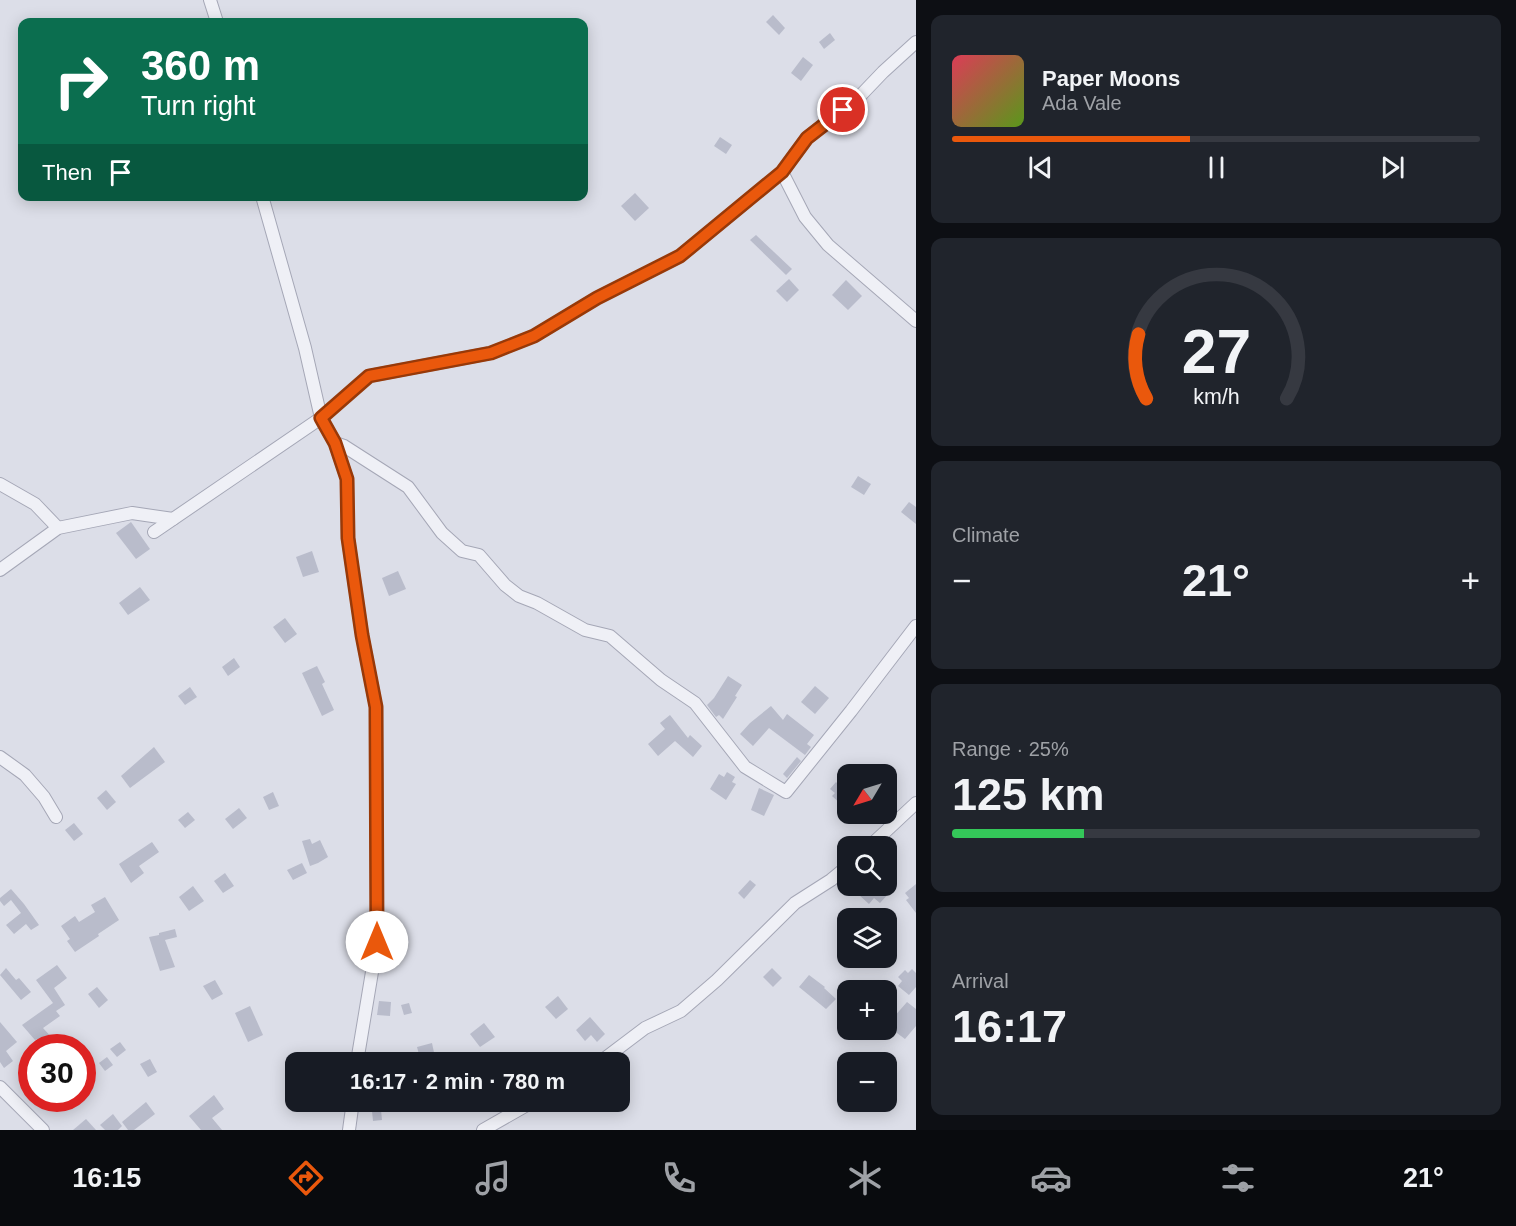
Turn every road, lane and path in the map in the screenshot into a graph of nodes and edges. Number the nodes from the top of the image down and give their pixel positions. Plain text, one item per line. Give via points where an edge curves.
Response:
1 (210, 0) edge
2 (216, 18) edge
3 (916, 42) edge
4 (782, 172) junction
5 (263, 201) edge
6 (916, 321) edge
7 (321, 418) junction
8 (335, 443) junction
9 (0, 484) edge
10 (173, 519) junction
11 (58, 528) junction
12 (154, 532) dead end
13 (0, 570) edge
14 (916, 626) edge
15 (0, 757) edge
16 (916, 803) edge
17 (56, 817) dead end
18 (881, 836) edge
19 (837, 875) edge
20 (359, 1052) edge
21 (613, 1052) edge
22 (0, 1087) edge
23 (351, 1112) edge
24 (512, 1112) edge
25 (43, 1130) edge
26 (349, 1130) edge
27 (483, 1130) edge

1 - 2 street
3 - 4 street via 861,95 807,138
4 - 6 street via 805,217 828,245
4 - 7 street via 680,256 597,298 534,336 491,353 369,376
5 - 7 street
7 - 8 street
7 - 10 street
8 - 14 street via 408,487 442,533 462,551 479,555 519,596 585,630 610,636 695,703 745,767 786,792
8 - 20 street via 347,479 350,549 376,707 377,942
9 - 11 street via 35,504
10 - 11 street via 132,513
10 - 12 street
11 - 13 street
15 - 17 street via 25,775
16 - 18 street
19 - 21 street via 795,903 681,1011 645,1028
22 - 25 street
23 - 26 street
24 - 27 street

